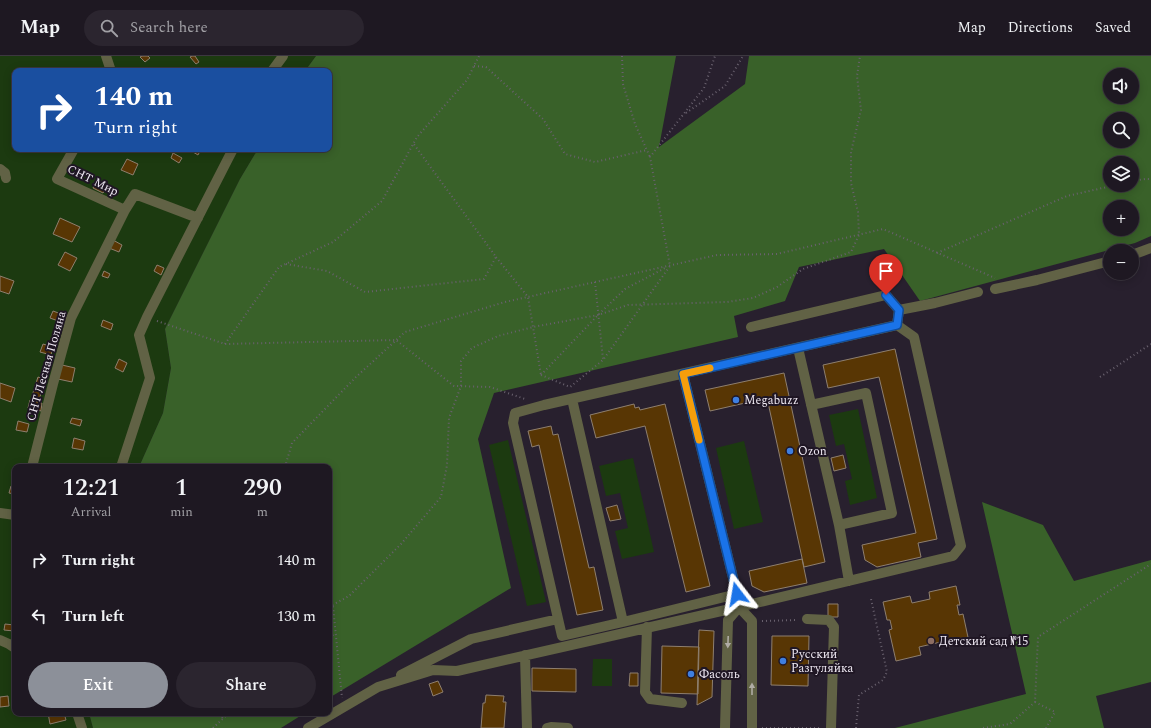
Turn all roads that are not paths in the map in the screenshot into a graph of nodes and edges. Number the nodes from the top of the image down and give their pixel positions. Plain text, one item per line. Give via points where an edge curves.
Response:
1 (106, 56) edge
2 (283, 56) edge
3 (110, 68) edge
4 (274, 68) edge
5 (72, 152) edge
6 (231, 152) edge
7 (0, 169) edge
8 (6, 178) dead end
9 (125, 210) junction
10 (198, 218) junction
11 (1151, 248) edge
12 (1139, 252) edge
13 (1103, 263) edge
14 (995, 289) dead end
15 (978, 292) dead end
16 (899, 310) junction
17 (897, 325) junction
18 (751, 328) dead end
19 (798, 348) junction
20 (683, 374) junction
21 (572, 399) junction
22 (811, 405) junction
23 (33, 464) edge
24 (121, 464) edge
25 (0, 513) edge
26 (12, 515) edge
27 (839, 524) junction
28 (849, 581) junction
29 (737, 594) junction
30 (739, 607) junction
31 (558, 619) junction
32 (807, 619) road end
33 (623, 622) junction
34 (647, 627) junction
35 (0, 640) edge
36 (12, 646) edge
37 (525, 655) junction
38 (378, 687) junction
39 (682, 703) dead end
40 (332, 714) edge
41 (78, 716) edge
42 (328, 716) edge
43 (82, 728) edge
44 (308, 728) edge
45 (527, 728) edge
46 (547, 728) edge
47 (568, 728) edge
48 (725, 728) edge
49 (752, 728) edge
50 (831, 728) edge

1 - 3 street
2 - 4 street
5 - 9 street, СНТ Мир via 57,179
6 - 10 street
7 - 8 street
9 - 10 street, СНТ Лесная Поляна via 135,194
9 - 23 street, СНТ Лесная Поляна via 71,318
10 - 24 street via 139,335 150,378
11 - 12 street
13 - 14 street
15 - 16 street
16 - 17 street
16 - 18 street via 886,295
17 - 19 street
17 - 28 street via 914,337 961,546 953,556
19 - 20 street
19 - 22 street
20 - 21 street
20 - 29 street
21 - 31 street via 515,412 513,423
21 - 33 street
22 - 27 street
22 - 27 street via 866,393 892,513
25 - 26 street
27 - 28 street
28 - 30 street
29 - 30 street
29 - 33 street
30 - 34 street
30 -> 48 street via 728,620
49 -> 30 street via 752,621
31 - 33 street via 562,636
31 - 38 street via 471,639
32 - 50 street via 829,620 834,626
34 - 37 street
34 - 39 street via 645,692 650,699
35 - 36 street
37 - 38 street via 457,670 434,670
37 - 45 street
38 - 40 street
41 - 43 street
42 - 44 street
46 - 47 street

